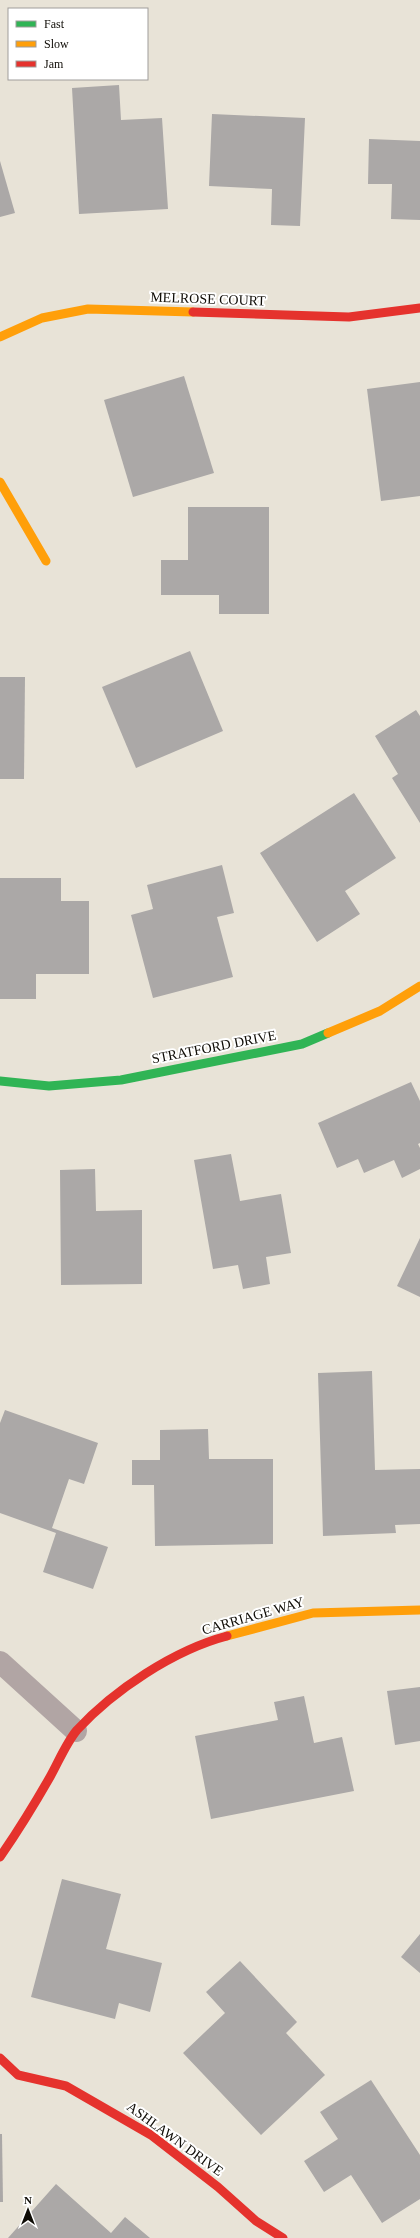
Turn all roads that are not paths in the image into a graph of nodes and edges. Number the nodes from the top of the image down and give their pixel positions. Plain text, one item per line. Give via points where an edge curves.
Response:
1 (420, 308) edge
2 (0, 336) edge
3 (0, 482) edge
4 (46, 562) dead end
5 (420, 986) edge
6 (0, 1081) edge
7 (420, 1610) edge
8 (0, 1662) edge
9 (76, 1731) junction
10 (0, 1857) edge
11 (0, 2058) edge
12 (282, 2238) edge

1 - 2 street, MELROSE COURT via 349,317 88,309 42,318
3 - 4 street
5 - 6 street, STRATFORD DRIVE via 380,1011 302,1044 121,1080 49,1086
7 - 9 street, CARRIAGE WAY via 313,1613 208,1642 153,1669 112,1698
8 - 9 street
9 - 10 street, CARRIAGE WAY via 29,1814
11 - 12 street, ASHLAWN DRIVE via 18,2075 66,2086 151,2135 218,2187 256,2221

